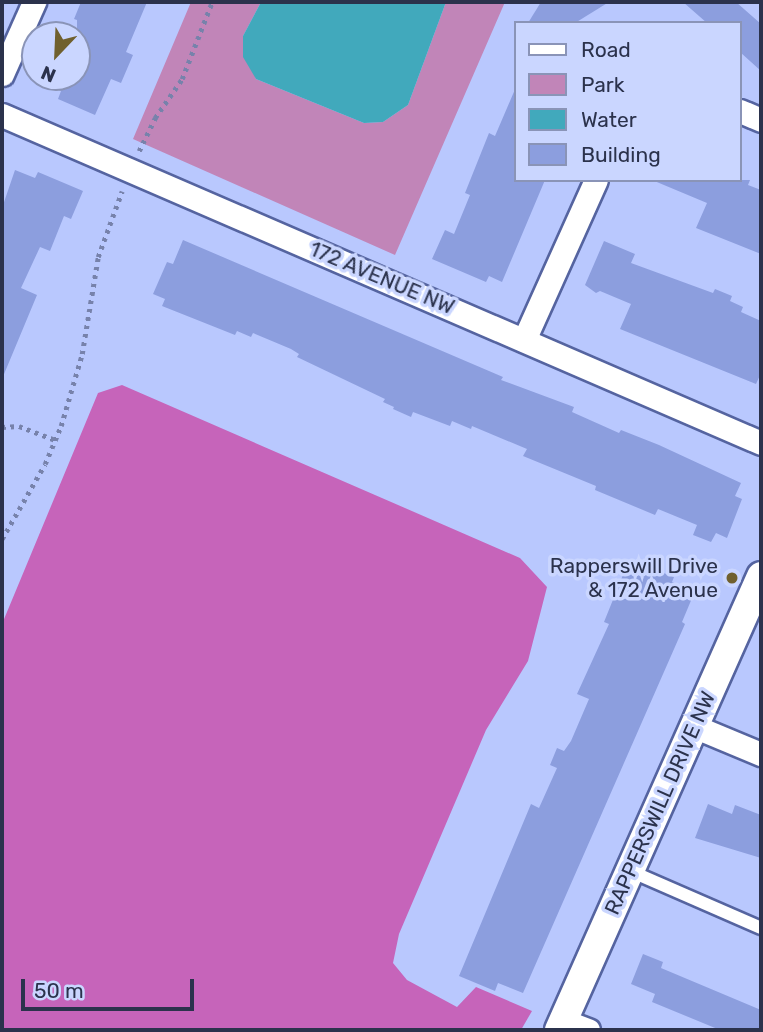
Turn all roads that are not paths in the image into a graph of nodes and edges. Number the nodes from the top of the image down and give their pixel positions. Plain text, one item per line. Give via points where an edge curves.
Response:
1 (34, 2) edge
2 (2, 74) edge
3 (742, 112) edge
4 (2, 115) edge
5 (761, 120) edge
6 (595, 182) edge
7 (524, 340) junction
8 (761, 443) edge
9 (761, 576) edge
10 (696, 727) junction
11 (761, 754) edge
12 (629, 871) junction
13 (761, 928) edge
14 (570, 1027) edge

1 - 2 street
3 - 5 street
4 - 7 street, 172 AVENUE NW
6 - 7 street
7 - 8 street, 172 AVENUE NW
9 - 10 street, RAPPERSWILL DRIVE NW
10 - 11 street
10 - 12 street, RAPPERSWILL DRIVE NW
12 - 13 lane
12 - 14 street, RAPPERSWILL DRIVE NW

